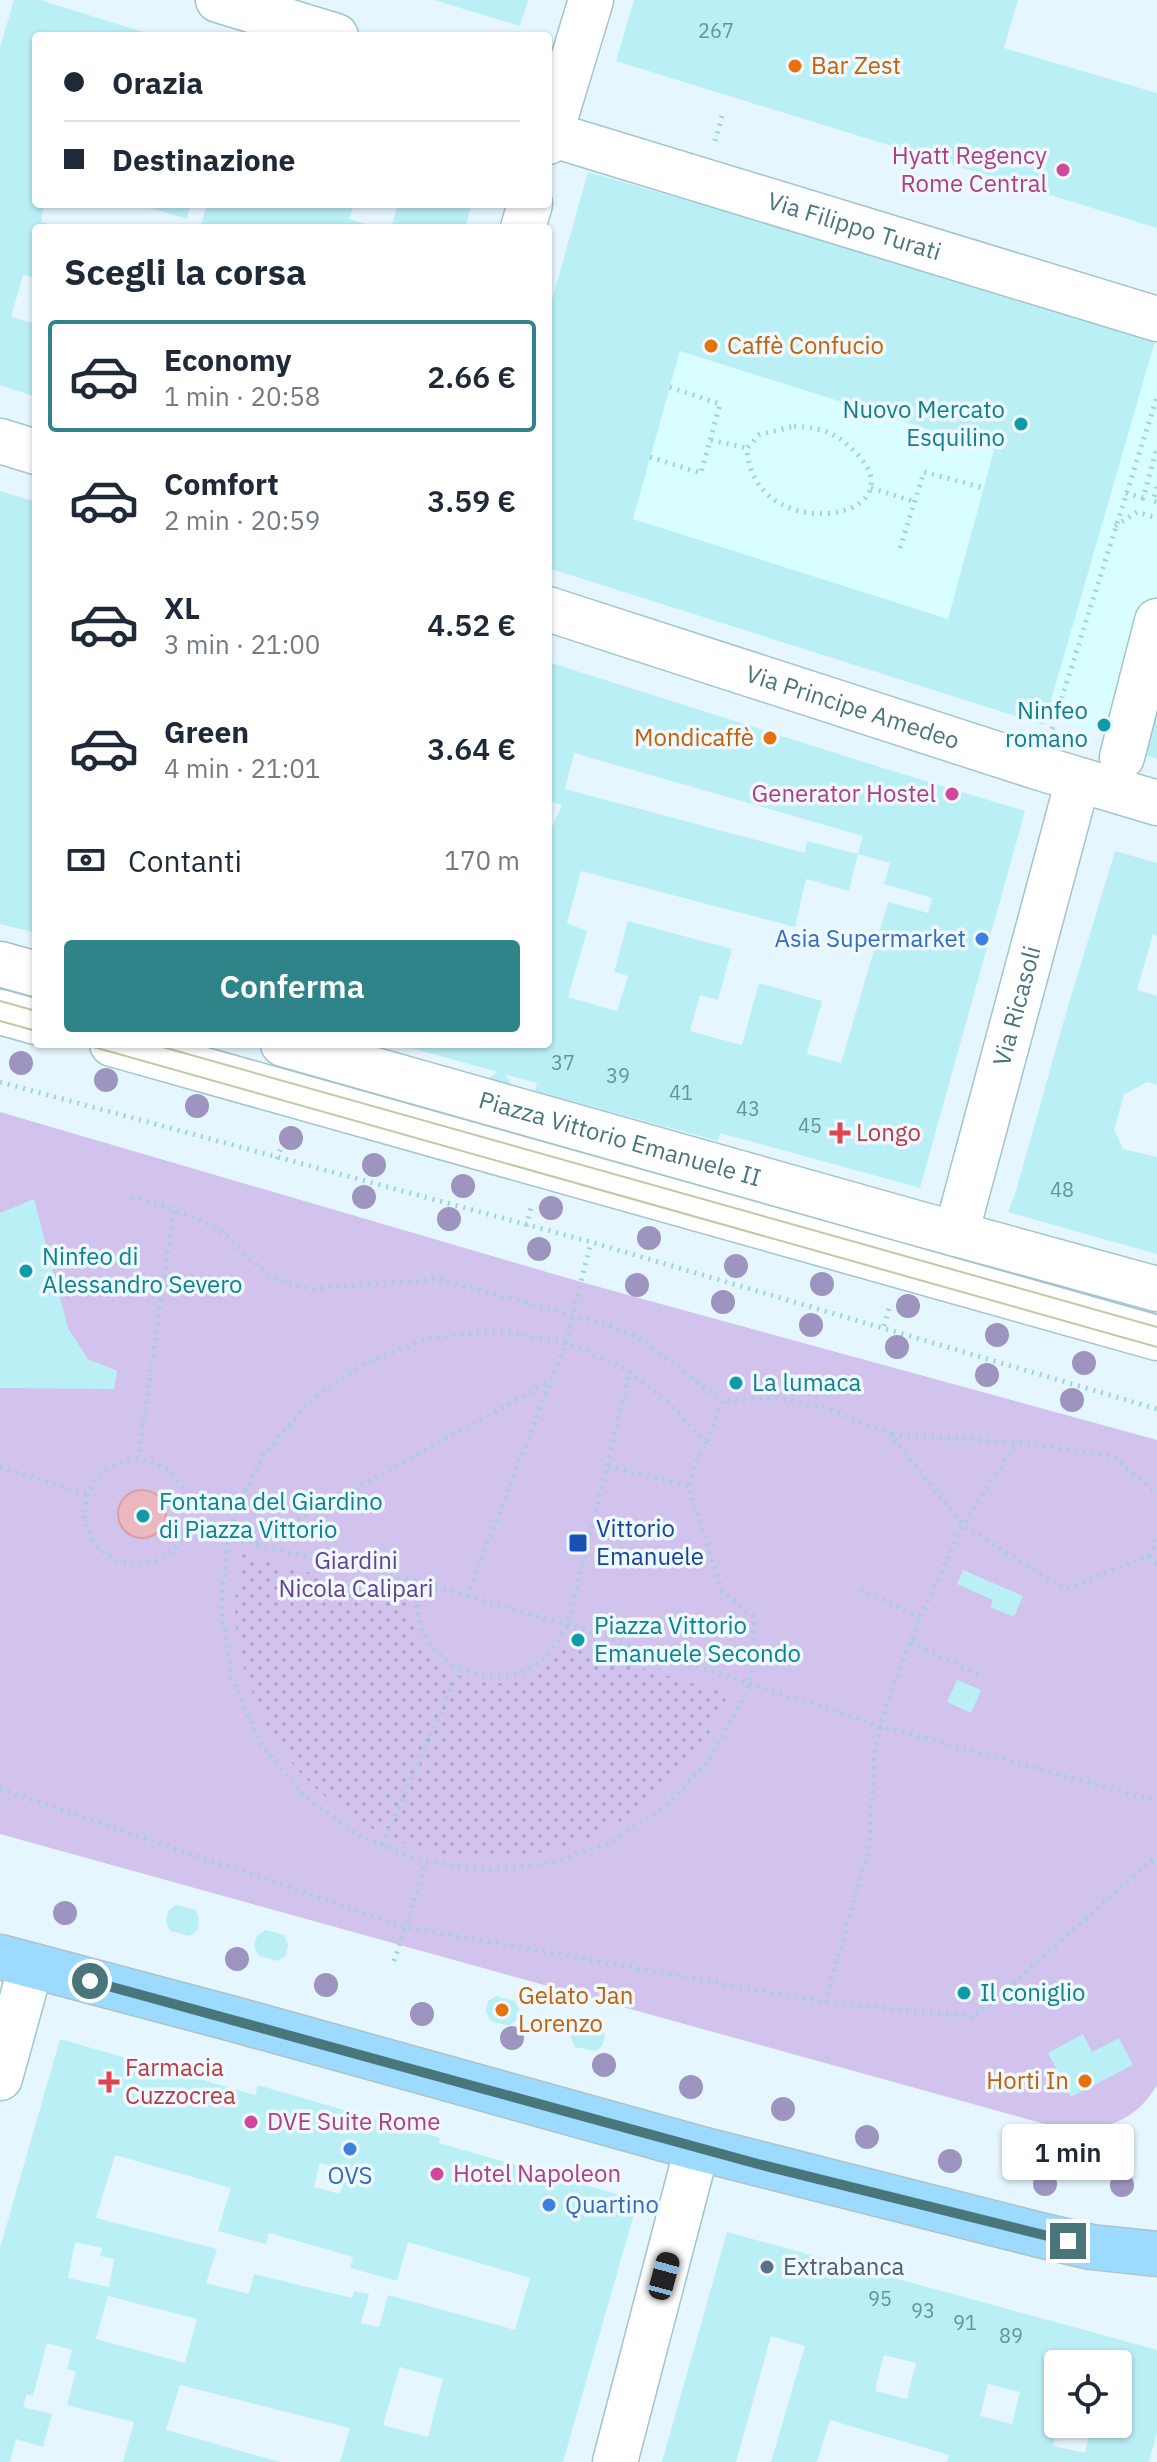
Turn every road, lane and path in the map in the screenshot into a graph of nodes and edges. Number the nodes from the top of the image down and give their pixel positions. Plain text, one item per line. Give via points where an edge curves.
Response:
1 (218, 0) edge
2 (591, 0) edge
3 (323, 32) edge
4 (552, 120) edge
5 (1157, 319) edge
6 (669, 387) dead end
7 (1157, 397) edge
8 (1149, 425) junction
9 (1157, 428) edge
10 (711, 440) junction
11 (0, 441) edge
12 (747, 448) junction
13 (1157, 448) edge
14 (32, 451) edge
15 (650, 457) dead end
16 (1157, 487) edge
17 (871, 488) junction
18 (984, 488) dead end
19 (1126, 493) junction
20 (915, 502) junction
21 (1157, 502) edge
22 (1157, 518) edge
23 (1115, 526) junction
24 (900, 548) dead end
25 (552, 610) edge
26 (1157, 621) edge
27 (1050, 734) dead end
28 (1122, 757) dead end
29 (1078, 780) junction
30 (1157, 803) edge
31 (0, 964) edge
32 (32, 973) edge
33 (0, 1012) edge
34 (32, 1021) edge
35 (126, 1048) edge
36 (299, 1048) edge
37 (0, 1082) edge
38 (287, 1128) dead end
39 (277, 1159) junction
40 (131, 1197) dead end
41 (174, 1209) junction
42 (956, 1234) junction
43 (591, 1242) junction
44 (1157, 1289) edge
45 (572, 1315) junction
46 (1157, 1338) edge
47 (566, 1342) junction
48 (630, 1371) junction
49 (551, 1381) junction
50 (722, 1401) junction
51 (1157, 1409) edge
52 (891, 1435) junction
53 (1017, 1442) junction
54 (707, 1443) junction
55 (138, 1459) junction
56 (608, 1466) junction
57 (0, 1467) edge
58 (689, 1486) junction
59 (1157, 1493) edge
60 (87, 1494) junction
61 (963, 1525) junction
62 (187, 1529) junction
63 (228, 1538) junction
64 (1157, 1540) edge
65 (255, 1543) junction
66 (1149, 1556) junction
67 (1157, 1564) edge
68 (416, 1581) junction
69 (861, 1589) dead end
70 (467, 1596) junction
71 (920, 1618) junction
72 (568, 1625) junction
73 (911, 1642) junction
74 (460, 1669) junction
75 (981, 1676) dead end
76 (748, 1684) junction
77 (881, 1726) junction
78 (0, 1789) edge
79 (1157, 1801) edge
80 (382, 1845) junction
81 (1157, 1856) edge
82 (426, 1862) junction
83 (406, 1927) junction
84 (15, 1961) edge
85 (394, 1961) dead end
86 (825, 2002) junction
87 (0, 2078) edge
88 (697, 2148) junction
89 (1157, 2254) edge
90 (615, 2462) edge

1 - 3 street
2 - 4 street
4 - 5 street, Via Filippo Turati
6 - 10 path via 720,404
7 - 8 path
8 - 9 path
8 - 19 path
10 - 12 path
10 - 15 path via 701,473
11 - 14 street
12 - 17 path via 759,435 776,429 819,428 858,455
12 - 17 path via 759,484 782,504 802,512 841,512 864,500
13 - 19 path via 1143,498
16 - 21 path
17 - 20 path
18 - 20 path via 924,472
19 - 23 path
20 - 24 path
22 - 23 path via 1137,512
23 - 27 path
25 - 29 street, Via Principe Amedeo
26 - 28 street
29 - 30 street, Via Principe Amedeo
29 - 42 street, Via Ricasoli
31 - 32 street
33 - 34 street
35 - 46 street
36 - 42 street, Piazza Vittorio Emanuele II
37 - 39 path
38 - 39 path
39 - 43 path
40 - 41 path
41 - 45 path via 217,1228 270,1277 310,1289 438,1279
41 - 55 path
42 - 44 street
43 - 45 path
43 - 51 path
45 - 47 path
45 - 50 path via 643,1340
47 - 48 path
47 - 49 path
47 - 63 path via 498,1331 429,1338 364,1363 308,1403 264,1455
48 - 54 path
48 - 56 path
49 - 65 path
49 - 70 path
50 - 52 path via 776,1398 829,1409
50 - 54 path
52 - 53 path
52 - 61 path
53 - 59 path via 1112,1456
53 - 61 path
54 - 58 path
55 - 60 path via 107,1469
55 - 62 path via 155,1462 181,1482 188,1497
56 - 58 path
56 - 72 path
57 - 60 path
58 - 76 path via 722,1591 754,1617
60 - 62 path via 84,1511 93,1542 119,1562 136,1565 167,1556
61 - 66 path via 1065,1589
61 - 71 path
62 - 63 path
63 - 65 path
63 - 80 path via 221,1609 232,1678 260,1742 304,1796 361,1837
64 - 66 path
65 - 68 path
66 - 67 path
68 - 70 path
68 - 74 path via 417,1612 425,1636
69 - 71 path
70 - 72 path
71 - 73 path
72 - 74 path via 550,1652 531,1667 508,1676
72 - 76 path
73 - 75 path
73 - 77 path
74 - 80 path
76 - 77 path
76 - 82 path via 707,1763 663,1808 611,1842 551,1863 489,1870
77 - 79 path
77 - 86 path via 869,1849
78 - 83 path
80 - 82 path
81 - 86 path via 974,2017
82 - 83 path
83 - 85 path
83 - 86 path
84 - 87 street
84 - 88 main road
88 - 89 main road via 1044,2236
88 - 90 street

